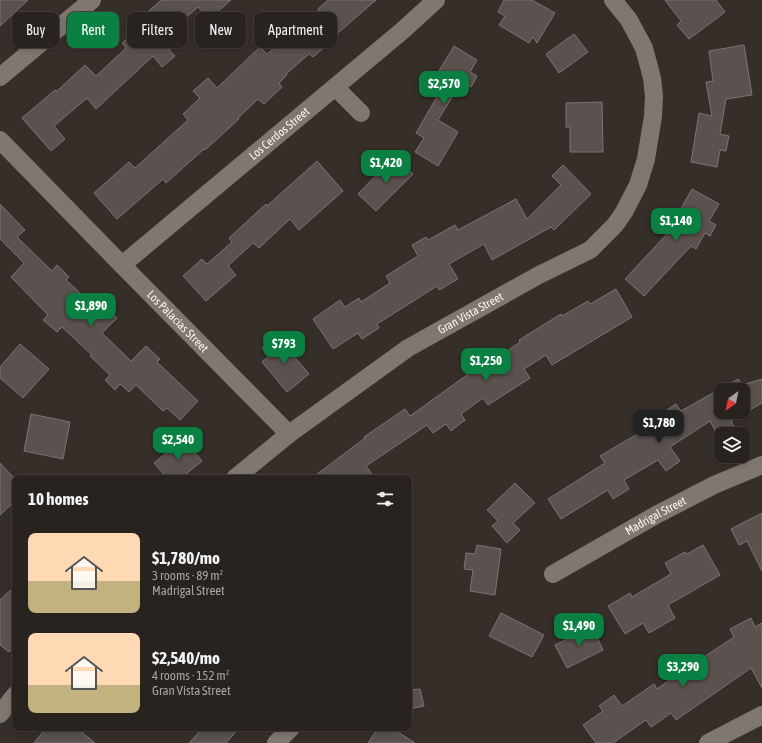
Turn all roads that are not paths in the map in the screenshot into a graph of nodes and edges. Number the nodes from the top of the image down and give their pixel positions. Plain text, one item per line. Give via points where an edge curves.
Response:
1 (92, 0) edge
2 (436, 0) edge
3 (613, 0) edge
4 (0, 77) edge
5 (335, 87) junction
6 (361, 113) dead end
7 (0, 140) edge
8 (122, 265) junction
9 (289, 434) junction
10 (762, 466) edge
11 (239, 475) edge
12 (553, 574) dead end
13 (12, 699) edge
14 (0, 714) edge
15 (762, 715) edge
16 (288, 731) edge
17 (276, 743) edge
18 (708, 743) edge

1 - 4 street
2 - 5 street, Los Cerdos Street
3 - 9 street, Gran Vista Street via 629,20 644,48 654,96 646,159 638,185 632,199 614,225 590,250 538,275 408,348
5 - 6 street
5 - 8 street, Los Cerdos Street
7 - 8 street, Los Palacias Street
8 - 9 street, Los Palacias Street
9 - 11 street, Gran Vista Street
10 - 12 street, Madrigal Street via 714,485
13 - 14 street
15 - 18 street
16 - 17 street

